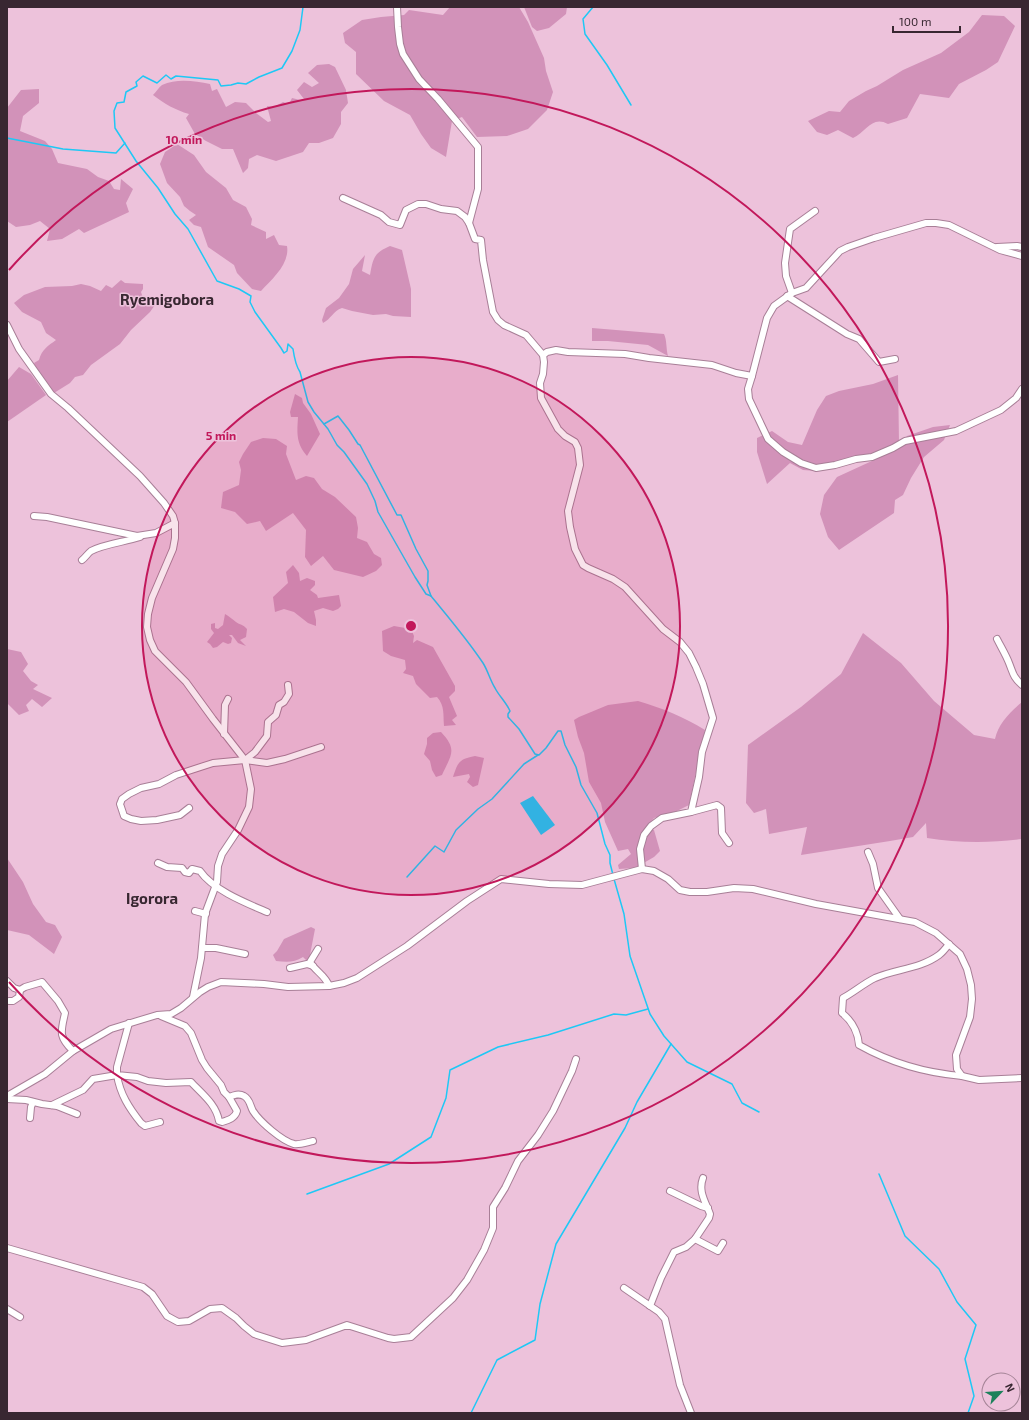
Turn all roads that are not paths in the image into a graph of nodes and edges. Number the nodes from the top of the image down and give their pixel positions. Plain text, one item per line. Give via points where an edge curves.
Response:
1 (397, 7) edge
2 (344, 198) dead end
3 (814, 210) dead end
4 (469, 222) junction
5 (1022, 247) edge
6 (996, 248) junction
7 (1022, 256) edge
8 (789, 295) junction
9 (7, 325) edge
10 (543, 355) junction
11 (895, 359) dead end
12 (752, 376) junction
13 (1022, 389) edge
14 (34, 516) dead end
15 (175, 523) junction
16 (142, 536) junction
17 (82, 560) dead end
18 (997, 639) dead end
19 (288, 685) dead end
20 (1022, 685) edge
21 (228, 699) dead end
22 (224, 734) junction
23 (321, 747) dead end
24 (245, 760) junction
25 (189, 808) dead end
26 (691, 812) junction
27 (729, 843) dead end
28 (868, 852) dead end
29 (158, 863) dead end
30 (642, 869) junction
31 (216, 885) junction
32 (195, 911) dead end
33 (267, 912) dead end
34 (206, 914) junction
35 (900, 919) junction
36 (949, 944) junction
37 (202, 948) junction
38 (318, 949) dead end
39 (244, 954) dead end
40 (313, 966) junction
41 (290, 968) dead end
42 (7, 981) edge
43 (329, 986) junction
44 (20, 990) junction
45 (193, 997) junction
46 (9, 1001) dead end
47 (157, 1015) junction
48 (129, 1023) junction
49 (73, 1051) junction
50 (576, 1059) dead end
51 (117, 1075) junction
52 (962, 1076) junction
53 (1022, 1078) edge
54 (229, 1096) junction
55 (7, 1097) edge
56 (33, 1102) junction
57 (52, 1105) junction
58 (77, 1114) dead end
59 (30, 1118) dead end
60 (160, 1122) dead end
61 (313, 1141) dead end
62 (703, 1178) dead end
63 (670, 1191) dead end
64 (708, 1208) junction
65 (695, 1239) junction
66 (723, 1243) dead end
67 (7, 1248) edge
68 (624, 1288) dead end
69 (650, 1306) junction
70 (7, 1309) edge
71 (20, 1317) dead end
72 (691, 1413) edge

1 - 4 street via 400,44 404,54 419,79 478,147 478,189
2 - 4 street via 381,215 389,222 400,225 406,210 418,204 457,212
3 - 8 street via 790,229 785,263
4 - 10 street via 475,239 481,240 493,312 504,325 526,335
5 - 6 street
6 - 7 street
6 - 8 street via 949,225 926,223 840,251 806,288
8 - 11 street via 847,334 859,339 879,362
8 - 12 street via 774,306 767,318
9 - 15 street via 19,349 51,394 74,412 140,476 164,503
10 - 12 street via 556,350 625,354 712,364
10 - 26 street via 543,374 540,383 542,398 558,429 575,442 578,448 580,465 568,511 575,549 584,565 625,587 663,629 680,642 689,653 703,684 713,718 702,752
12 - 13 street via 748,389 749,399 768,439 801,463 816,468 872,457 905,441 956,431 1001,410 1016,398
14 - 16 street
15 - 16 street via 156,533
15 - 22 street via 173,549 152,598 148,614 150,640 155,651 186,682
16 - 17 street via 103,547 91,552
18 - 20 street via 1010,664 1011,672
19 - 24 street via 289,694 279,705 276,715 268,722 267,736
21 - 22 street via 225,705
22 - 24 street
23 - 24 street via 285,760 267,763
24 - 25 street via 213,763 197,768 129,794 120,804 124,816 141,820 157,820 180,815
24 - 31 street via 251,789 249,807 220,859
26 - 27 street via 717,805 721,808 722,833
26 - 30 street via 662,818 651,826 644,835 640,849
28 - 35 street via 878,888
29 - 31 street via 166,867 182,868 189,873 192,869 200,871
30 - 35 street via 654,871 680,890 690,892 753,889 816,904
30 - 43 street via 582,885 501,879 357,978
31 - 33 street via 236,899
31 - 34 street
32 - 34 street
34 - 37 street
35 - 36 street via 915,922 936,933
36 - 52 street via 960,954 967,969 972,999 970,1017 956,1056 957,1069
36 - 52 street via 934,959 874,978 843,998 842,1014 848,1018 855,1030 859,1045 867,1050 909,1067
37 - 39 street
37 - 45 street
38 - 40 street via 310,962
40 - 41 street via 307,964
40 - 43 street via 328,981
42 - 44 street
43 - 45 street via 288,987 221,982
44 - 46 street via 18,998
44 - 49 street via 42,982 50,990 65,1013 61,1033
45 - 47 street via 171,1014
47 - 48 street
47 - 54 street via 185,1026 191,1033 204,1064
48 - 49 street via 111,1029
48 - 51 street
49 - 55 street via 45,1074
50 - 67 street via 553,1111 538,1136 518,1160 505,1188 492,1207 493,1228 467,1280 453,1298 411,1337 388,1338 347,1325 306,1340 282,1343 254,1334 222,1308 210,1309 189,1321 178,1322 167,1316 152,1294 143,1287
51 - 54 street via 166,1083 191,1082 212,1104 219,1121 222,1122 235,1116 237,1111
51 - 57 street via 93,1079 83,1090
51 - 60 street via 124,1098 141,1123 145,1126
52 - 53 street via 979,1080
54 - 61 street via 237,1094 249,1100 253,1111 275,1134 295,1144
55 - 56 street
56 - 57 street
56 - 59 street
57 - 58 street
62 - 64 street via 701,1190
63 - 64 street
64 - 65 street via 709,1218
65 - 66 street via 718,1251
65 - 69 street via 686,1247 674,1252
68 - 69 street
69 - 72 street via 665,1319 680,1385
70 - 71 street

